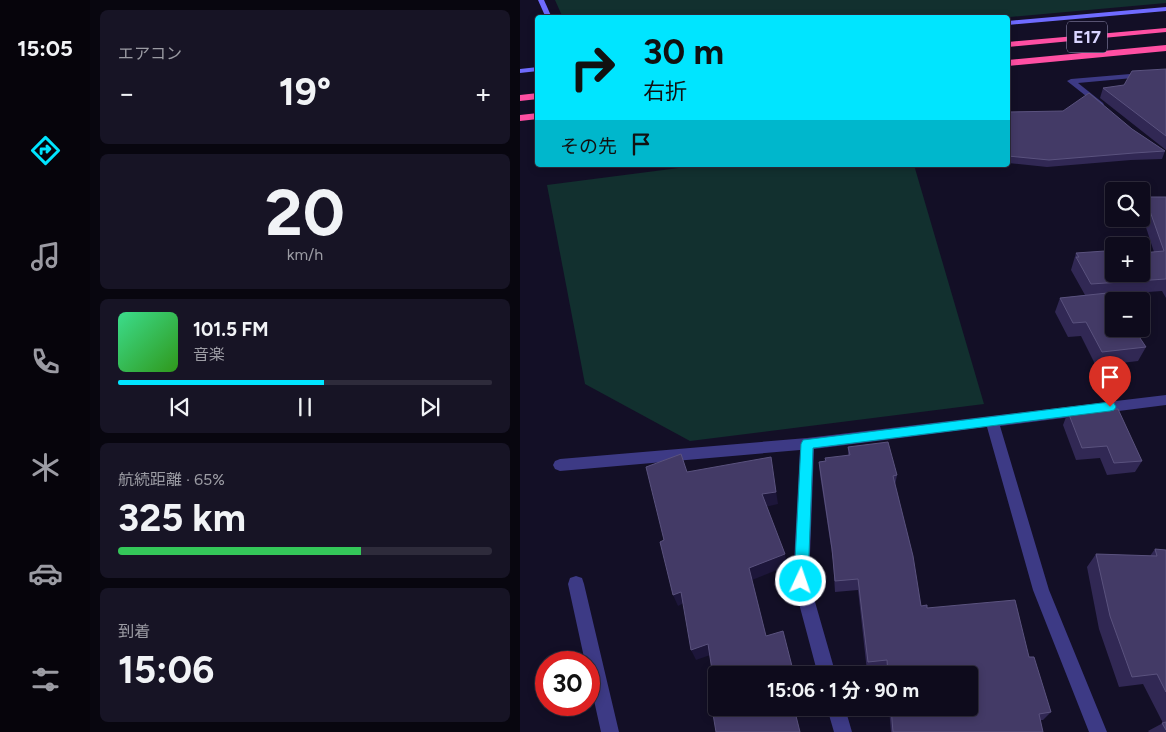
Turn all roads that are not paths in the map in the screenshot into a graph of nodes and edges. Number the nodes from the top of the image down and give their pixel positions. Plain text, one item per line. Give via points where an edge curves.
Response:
1 (541, 0) edge
2 (1166, 8) edge
3 (548, 15) edge
4 (1010, 23) edge
5 (1166, 30) edge
6 (1010, 45) edge
7 (1166, 48) edge
8 (1010, 63) edge
9 (535, 69) edge
10 (520, 71) edge
11 (1166, 73) edge
12 (535, 96) edge
13 (520, 98) edge
14 (1106, 110) edge
15 (535, 116) edge
16 (520, 118) edge
17 (1166, 400) edge
18 (992, 421) junction
19 (807, 444) junction
20 (560, 465) dead end
21 (576, 584) dead end
22 (825, 666) edge
23 (838, 716) edge
24 (610, 732) edge
25 (842, 732) edge
26 (1098, 732) edge

1 - 3 street
2 - 4 street
5 - 6 highway, E17
7 - 8 highway, E17
9 - 10 street
11 - 14 street via 1071,81
12 - 13 highway
15 - 16 highway
17 - 18 street
18 - 19 street
18 - 26 street via 1041,590
19 - 20 street
19 - 22 street via 801,581
21 - 24 street
23 - 25 street

